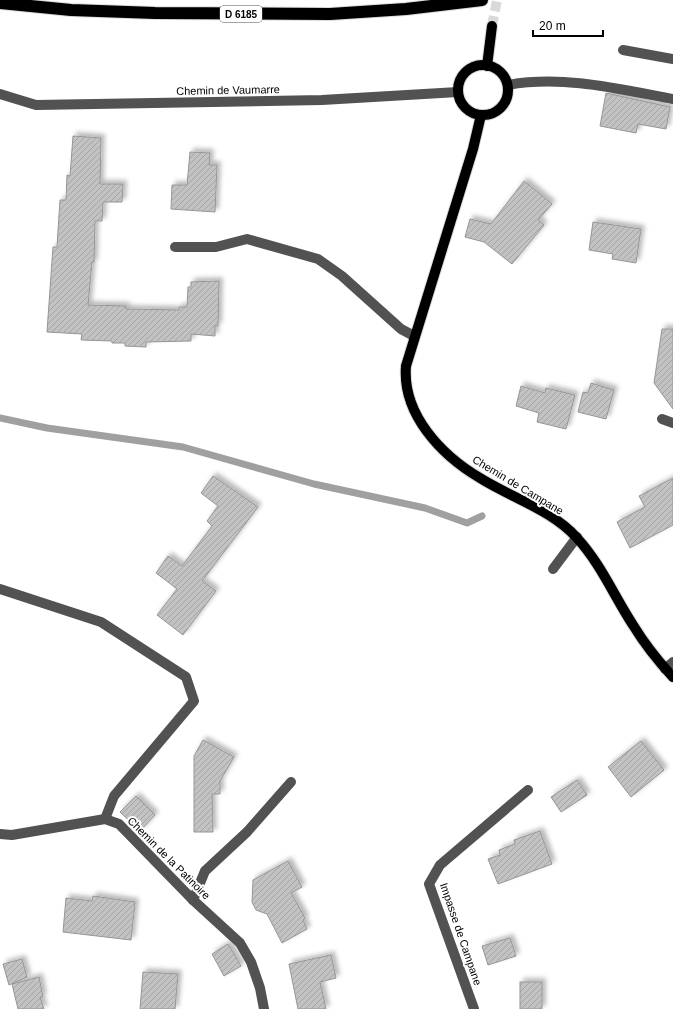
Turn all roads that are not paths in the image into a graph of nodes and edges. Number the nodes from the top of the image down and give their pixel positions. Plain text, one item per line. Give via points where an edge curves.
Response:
1 (482, 0) edge
2 (0, 4) edge
3 (492, 26) tunnel mouth
4 (622, 50) dead end
5 (673, 59) edge
6 (487, 66) junction
7 (508, 85) junction
8 (458, 92) junction
9 (0, 94) edge
10 (673, 99) edge
11 (481, 115) junction
12 (175, 247) dead end
13 (414, 336) junction
14 (662, 419) dead end
15 (673, 423) edge
16 (577, 538) junction
17 (553, 569) dead end
18 (0, 590) edge
19 (673, 662) edge
20 (665, 669) junction
21 (673, 677) edge
22 (291, 782) dead end
23 (528, 790) dead end
24 (105, 819) junction
25 (0, 834) edge
26 (193, 900) junction
27 (264, 1009) edge
28 (474, 1009) edge

1 - 2 highway, D 6185 via 330,14 155,13
3 - 6 main road
4 - 5 street
6 - 7 main road via 500,72
6 - 8 main road via 470,69 460,83
7 - 10 street via 541,81 598,85
7 - 11 main road via 505,103 490,114
8 - 9 street, Chemin de Vaumarre via 322,100 44,105
8 - 11 main road via 465,108
11 - 13 main road, Chemin de Campane via 473,149
12 - 13 street via 216,247 247,239 318,259
13 - 16 main road, Chemin de Campane via 405,380 413,409 426,430 461,466 546,514
14 - 15 street
16 - 17 street
16 - 20 main road, Chemin de Campane via 611,586 646,646
18 - 24 street via 101,622 186,677 194,701 114,796
19 - 20 street
20 - 21 main road, Chemin de Campane
22 - 26 street via 247,832 205,871
23 - 28 street, Impasse de Campane via 440,865 429,884
24 - 25 street
24 - 26 street, Chemin de la Patinoire via 119,824
26 - 27 street, Chemin de la Patinoire via 240,943 251,962

